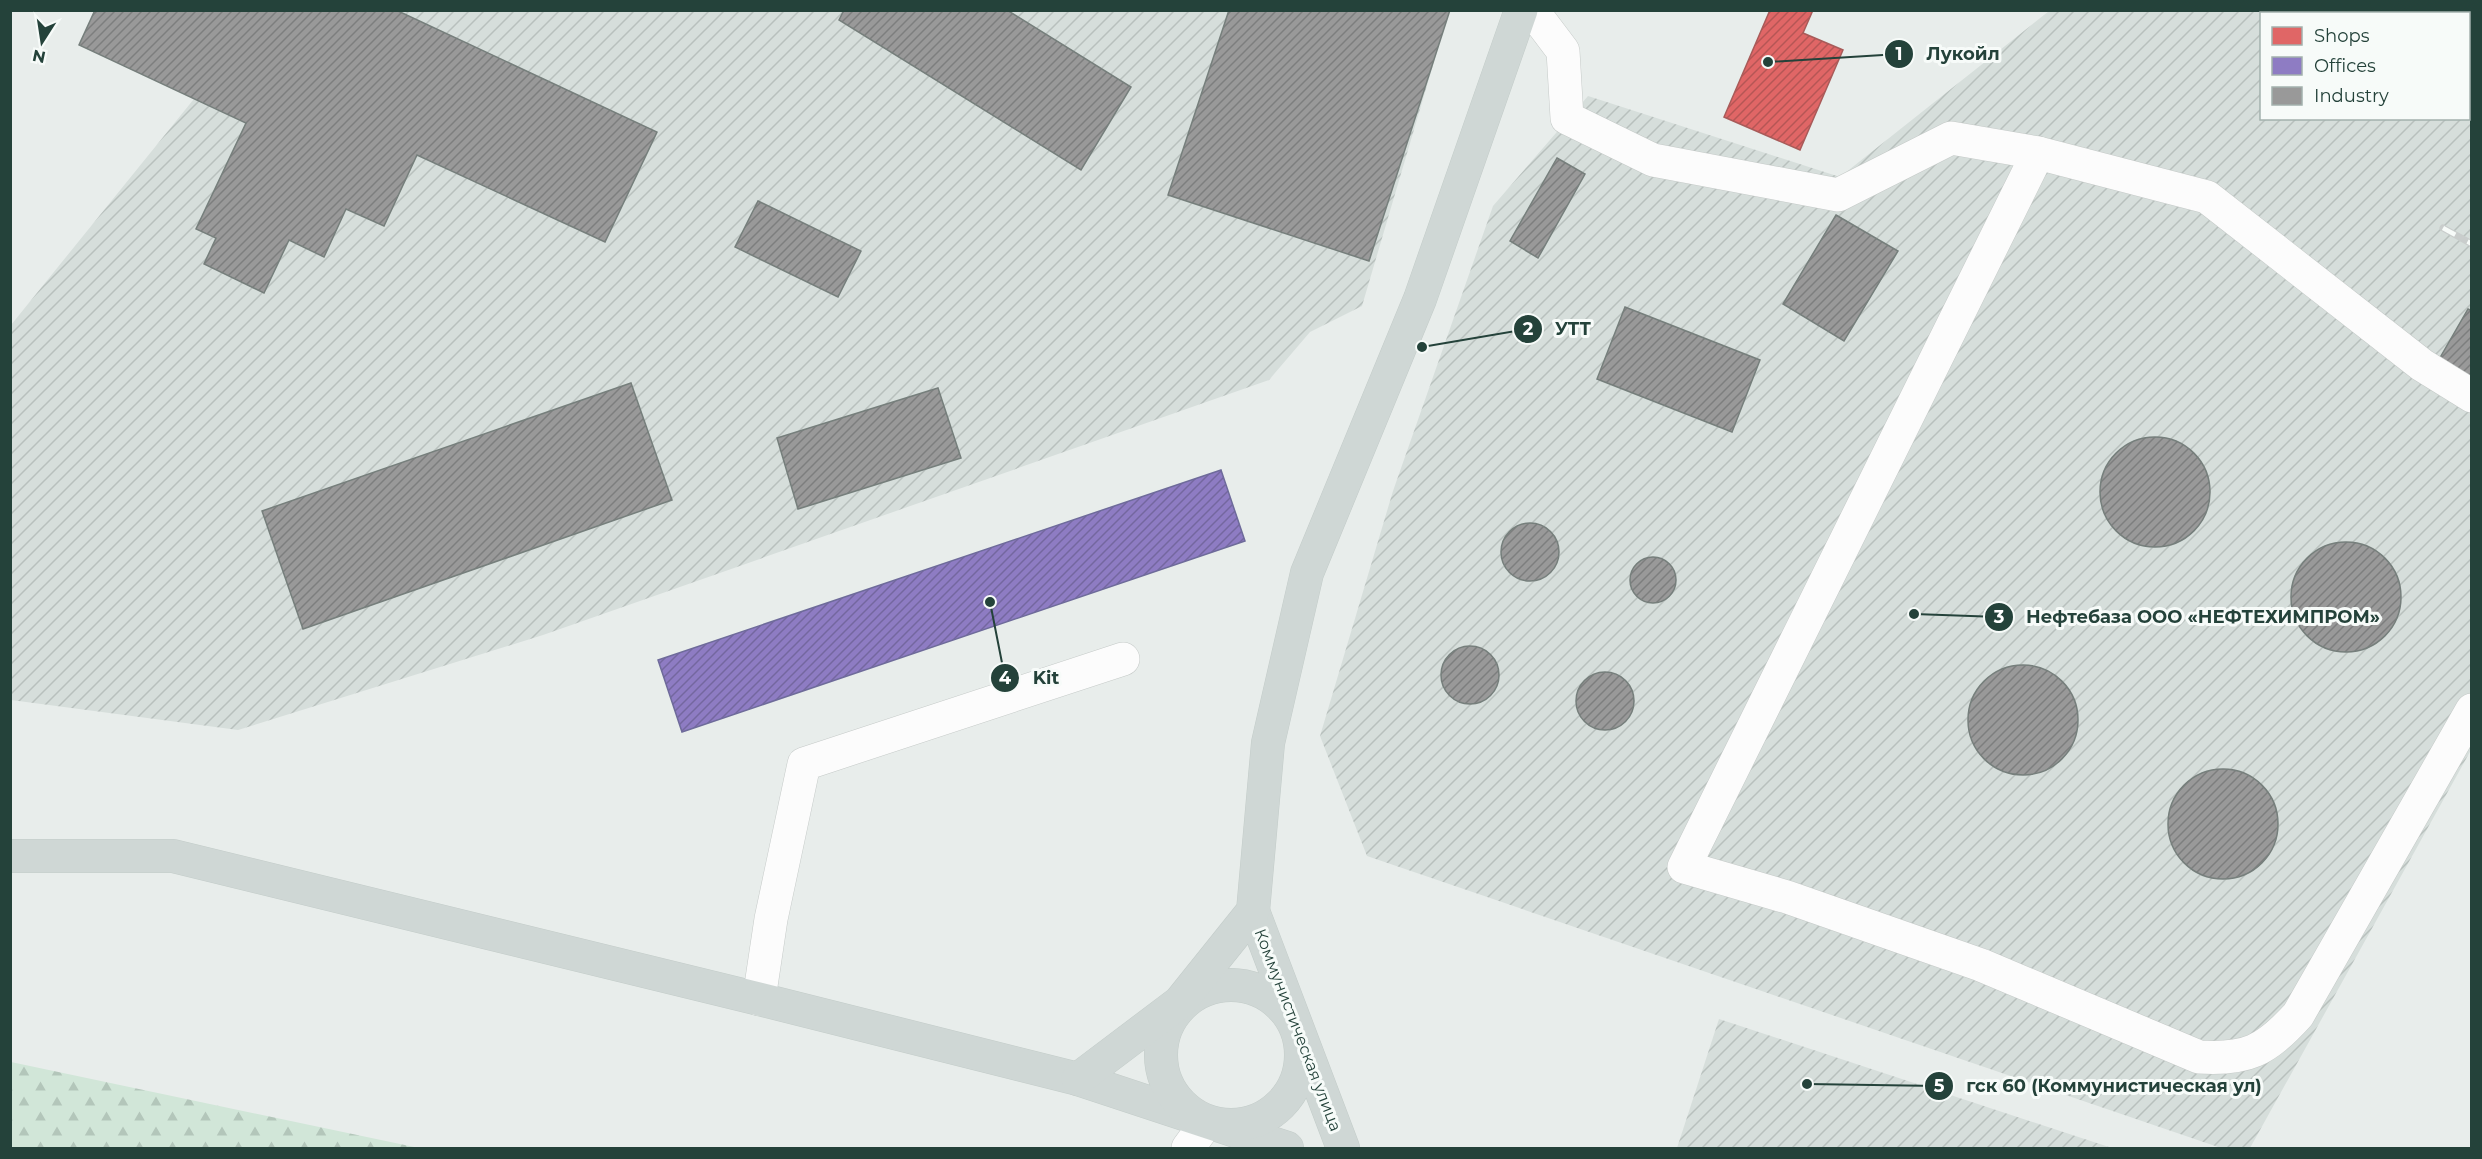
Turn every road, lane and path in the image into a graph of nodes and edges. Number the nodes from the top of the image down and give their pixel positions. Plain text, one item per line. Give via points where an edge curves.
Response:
1 (1521, 10) edge
2 (1532, 10) edge
3 (2038, 153) junction
4 (2472, 396) edge
5 (1123, 659) dead end
6 (2472, 710) edge
7 (10, 856) edge
8 (1253, 911) junction
9 (759, 999) junction
10 (1180, 1002) junction
11 (1299, 1034) junction
12 (1078, 1079) junction
13 (1207, 1122) junction
14 (1188, 1149) edge
15 (1287, 1149) edge
16 (1343, 1149) edge

1 - 8 main road via 1420,299 1307,573 1268,743
2 - 3 street via 1563,51 1567,118 1653,160 1838,195 1951,138
3 - 4 street via 2207,197 2422,365
3 - 6 street via 1684,867 1787,897 1981,965 2199,1057 2229,1059 2266,1045 2298,1015
5 - 9 street via 804,764 771,919
7 - 9 main road via 173,856
8 - 10 main road
8 - 11 main road, Коммунистическая улица
9 - 12 main road
10 - 11 main road via 1204,989 1227,984 1250,987 1271,997 1287,1011
10 - 12 main road
10 - 13 main road via 1161,1040 1160,1063 1166,1085 1180,1104
11 - 13 main road via 1302,1057 1297,1080 1285,1101 1267,1116 1245,1125
11 - 16 main road, Коммунистическая улица
12 - 13 main road
13 - 14 street
13 - 15 main road

